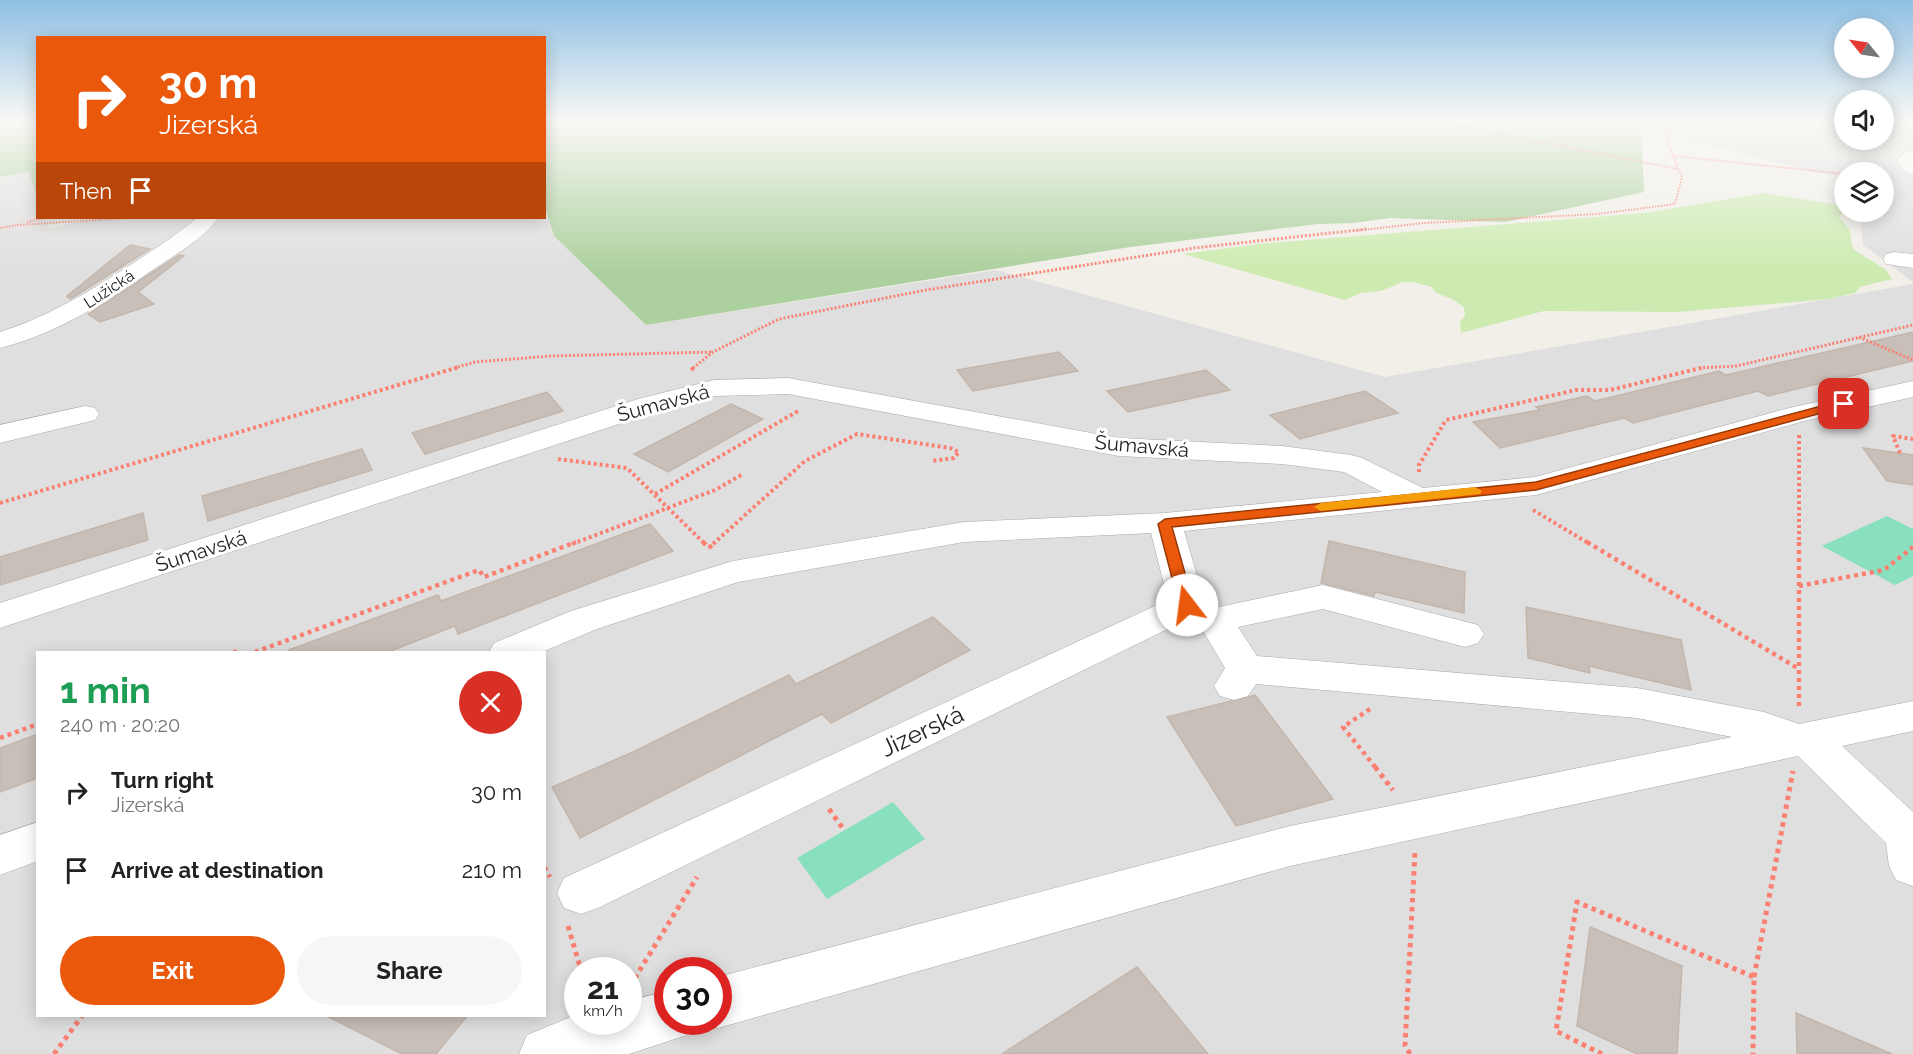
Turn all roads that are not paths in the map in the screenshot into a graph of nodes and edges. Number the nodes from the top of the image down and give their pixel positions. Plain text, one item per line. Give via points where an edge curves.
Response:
1 (226, 219) edge
2 (201, 224) edge
3 (0, 340) edge
4 (1913, 389) edge
5 (85, 414) dead end
6 (0, 434) edge
7 (1417, 497) junction
8 (1165, 524) junction
9 (1201, 613) junction
10 (0, 616) edge
11 (1465, 634) dead end
12 (509, 651) edge
13 (1913, 716) edge
14 (1803, 739) junction
15 (36, 842) edge
16 (0, 855) edge
17 (1913, 866) edge
18 (574, 907) road end
19 (732, 999) edge
20 (654, 1021) edge
21 (546, 1054) edge

1 - 2 street, Lužická
2 - 3 street, Lužická via 79,309
4 - 7 street via 1799,414 1536,486
5 - 6 street
7 - 8 street
7 - 10 street, Šumavská via 1351,464 1282,455 1119,447 788,386 714,388 648,405
8 - 9 street
8 - 12 street via 964,532 715,562
9 - 11 street, Jizerská via 1264,608 1323,597
9 - 14 street via 1239,678 1407,683 1637,704
9 - 18 street, Jizerská
13 - 14 street
14 - 17 street via 1907,835
14 - 19 street via 1290,846
15 - 16 street
20 - 21 street via 564,1045

